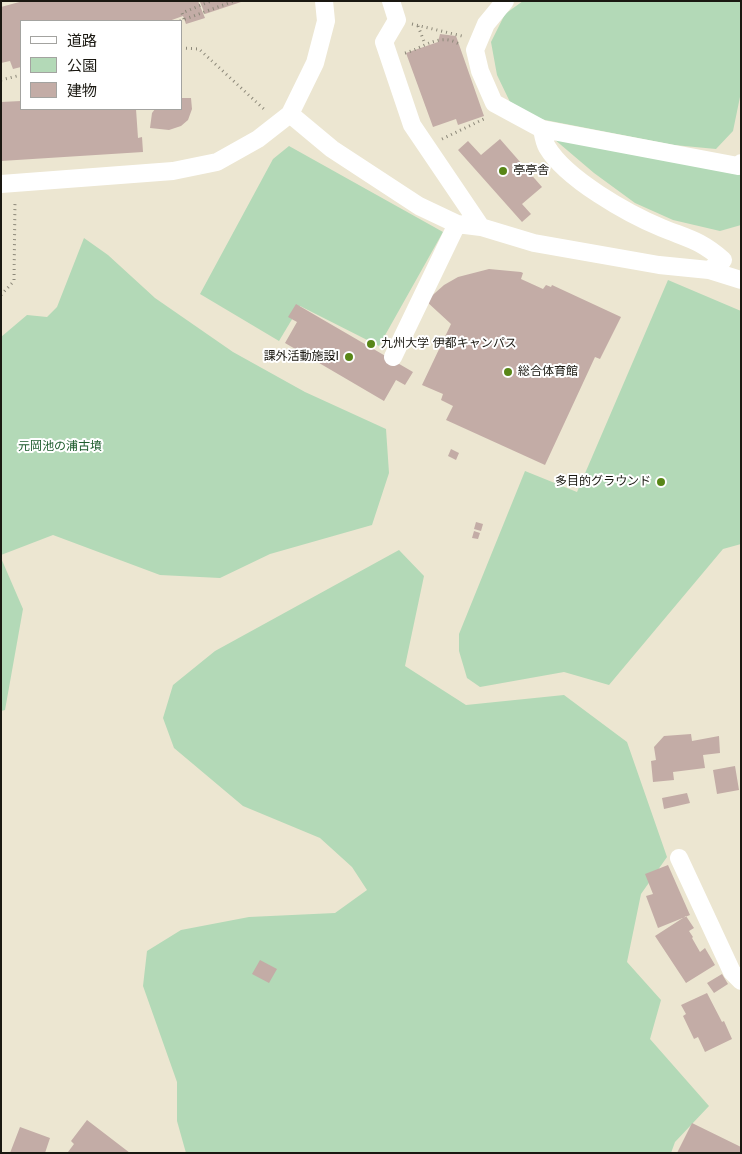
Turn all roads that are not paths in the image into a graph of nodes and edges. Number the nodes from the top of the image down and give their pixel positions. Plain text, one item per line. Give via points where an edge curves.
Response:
1 (324, 1) edge
2 (391, 1) edge
3 (505, 1) edge
4 (290, 114) junction
5 (542, 129) junction
6 (741, 163) edge
7 (8, 184) edge
8 (457, 224) junction
9 (481, 227) junction
10 (709, 270) junction
11 (741, 280) edge
12 (393, 356) dead end
13 (679, 858) dead end
14 (741, 981) edge

1 - 4 street via 326,20 315,63
2 - 9 street via 397,20 384,42 412,125
3 - 5 street via 472,44 494,102
4 - 7 street via 258,139 217,162 173,172
4 - 8 street via 348,160 419,206
5 - 6 street via 738,166
5 - 10 street via 547,147 576,179 612,203 706,245 723,260
8 - 9 street
8 - 12 street
9 - 10 street via 534,243 602,256
10 - 11 street
13 - 14 street via 732,972

